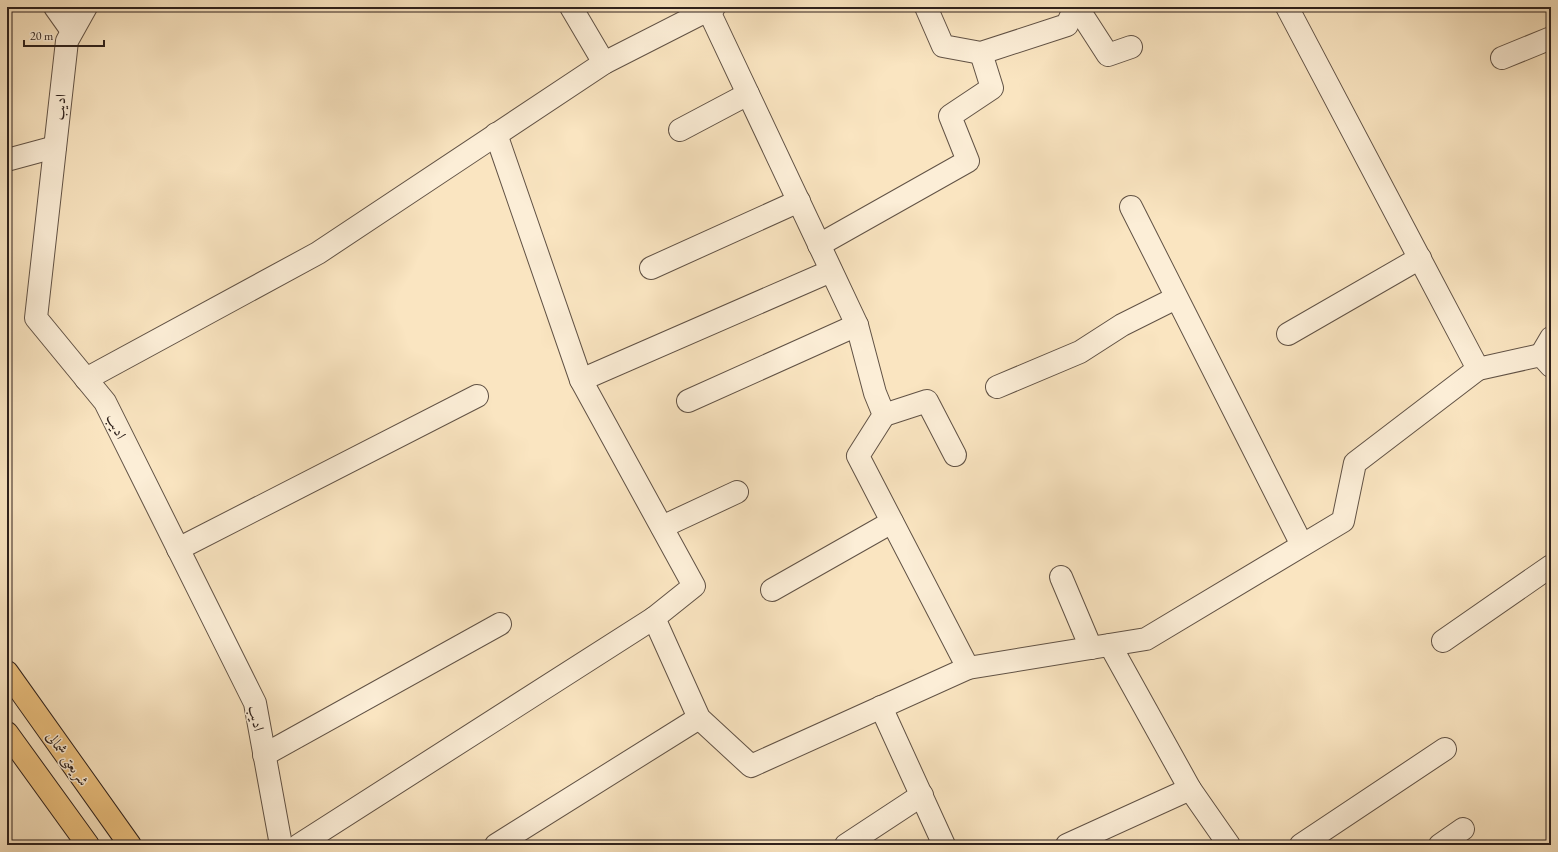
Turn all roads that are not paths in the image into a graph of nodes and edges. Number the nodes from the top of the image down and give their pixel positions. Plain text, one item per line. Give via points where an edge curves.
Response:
1 (55, 7) edge
2 (86, 7) edge
3 (570, 7) edge
4 (926, 7) edge
5 (1076, 7) edge
6 (1287, 7) edge
7 (710, 8) edge
8 (72, 31) junction
9 (1551, 38) edge
10 (1131, 47) dead end
11 (981, 53) junction
12 (1502, 58) dead end
13 (604, 63) junction
14 (748, 94) junction
15 (680, 130) dead end
16 (496, 134) junction
17 (55, 147) junction
18 (7, 160) edge
19 (799, 201) junction
20 (1131, 207) dead end
21 (819, 245) junction
22 (1420, 258) junction
23 (651, 268) dead end
24 (831, 270) junction
25 (1176, 298) junction
26 (857, 325) junction
27 (1288, 334) dead end
28 (1548, 353) edge
29 (1478, 369) junction
30 (86, 379) junction
31 (581, 380) junction
32 (997, 386) dead end
33 (477, 396) dead end
34 (688, 402) dead end
35 (884, 415) junction
36 (955, 455) dead end
37 (737, 492) dead end
38 (892, 522) junction
39 (662, 527) junction
40 (1302, 545) junction
41 (178, 549) junction
42 (1551, 566) edge
43 (1061, 577) dead end
44 (772, 590) dead end
45 (654, 618) junction
46 (500, 624) dead end
47 (1443, 641) dead end
48 (1101, 646) junction
49 (968, 668) junction
50 (7, 672) edge
51 (881, 707) junction
52 (699, 718) junction
53 (7, 733) edge
54 (1445, 749) dead end
55 (264, 755) junction
56 (1190, 789) junction
57 (922, 796) junction
58 (1462, 829) dead end
59 (88, 845) edge
60 (130, 845) edge
61 (281, 845) edge
62 (299, 845) edge
63 (496, 845) edge
64 (846, 845) edge
65 (944, 845) edge
66 (1067, 845) edge
67 (1229, 845) edge
68 (1302, 845) edge
69 (1440, 845) edge

1 - 8 street
2 - 8 street, ادیب
3 - 13 street
4 - 11 street via 943,46
5 - 10 street via 1108,55
5 - 11 street via 1067,25
6 - 22 street
7 - 13 street
7 - 14 street
8 - 17 street, ادیب via 67,41
9 - 12 street
11 - 21 street via 992,88 950,116 968,161
13 - 16 street
14 - 15 street
14 - 19 street
16 - 30 street via 318,253
16 - 31 street
17 - 18 street
17 - 30 street, ادیب via 36,318
19 - 21 street
19 - 23 street
20 - 25 street
21 - 24 street
22 - 27 street
22 - 29 street
24 - 26 street
24 - 31 street
25 - 32 street via 1122,325 1080,352
25 - 40 street
26 - 34 street
26 - 35 street via 875,393
28 - 29 street
29 - 40 street via 1355,463 1343,521
30 - 41 street, ادیب via 105,402
31 - 39 street
33 - 41 street
35 - 36 street via 927,401
35 - 38 street via 858,456
37 - 39 street
38 - 44 street
38 - 49 street
39 - 45 street via 694,586
40 - 48 street via 1146,639
41 - 55 street, ادیب via 255,703
42 - 47 street
43 - 48 street
45 - 52 street
45 - 62 street
46 - 55 street
48 - 49 street
48 - 56 street
49 - 51 street
50 - 60 main road, شریعتی شمالی
51 - 52 street via 751,766
51 - 57 street
52 - 63 street
53 - 59 main road
54 - 68 street
55 - 61 street, ادیب
56 - 66 street
56 - 67 street
57 - 64 street
57 - 65 street
58 - 69 street

